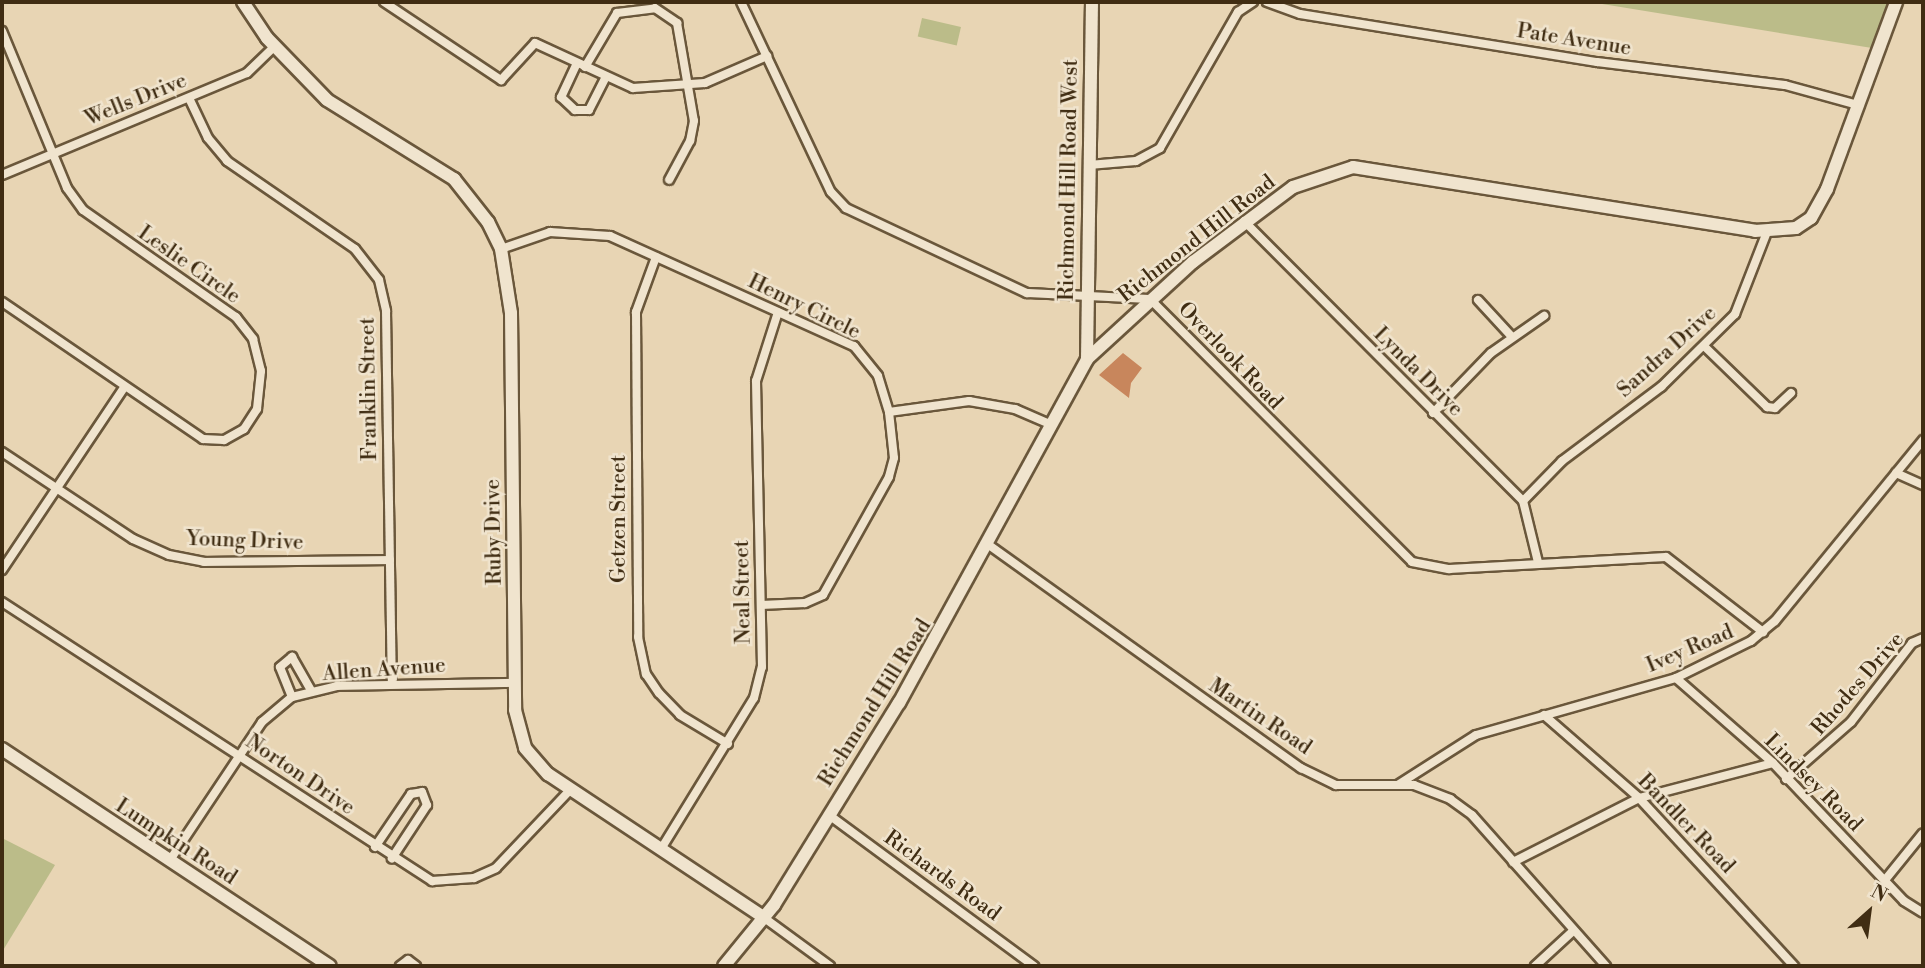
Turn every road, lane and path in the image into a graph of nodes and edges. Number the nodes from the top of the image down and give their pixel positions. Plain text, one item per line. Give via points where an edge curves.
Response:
1 (243, 2) edge
2 (384, 2) edge
3 (400, 2) edge
4 (741, 2) edge
5 (1092, 2) edge
6 (1253, 2) edge
7 (1267, 2) edge
8 (1896, 2) edge
9 (394, 10) junction
10 (2, 31) edge
11 (275, 46) junction
12 (767, 56) junction
13 (581, 65) junction
14 (605, 78) junction
15 (689, 86) junction
16 (189, 98) junction
17 (1858, 105) junction
18 (53, 152) junction
19 (1089, 165) junction
20 (2, 175) edge
21 (669, 180) dead end
22 (1244, 221) junction
23 (1767, 232) junction
24 (500, 250) junction
25 (656, 257) junction
26 (1086, 297) junction
27 (1150, 299) junction
28 (1478, 300) dead end
29 (2, 302) edge
30 (778, 312) junction
31 (1544, 316) dead end
32 (1512, 337) junction
33 (1704, 346) junction
34 (1087, 359) junction
35 (123, 389) junction
36 (1791, 393) dead end
37 (889, 412) junction
38 (1433, 413) junction
39 (1052, 425) junction
40 (1923, 440) edge
41 (2, 452) edge
42 (1896, 473) junction
43 (1923, 485) edge
44 (55, 488) junction
45 (1523, 501) junction
46 (989, 545) junction
47 (390, 560) junction
48 (1538, 562) junction
49 (2, 570) edge
50 (2, 602) edge
51 (761, 605) junction
52 (1763, 632) junction
53 (1923, 638) edge
54 (1676, 678) junction
55 (392, 683) junction
56 (515, 683) junction
57 (313, 692) junction
58 (292, 697) junction
59 (1544, 715) junction
60 (728, 744) junction
61 (2, 749) edge
62 (241, 757) junction
63 (1773, 763) junction
64 (1786, 779) junction
65 (1398, 784) junction
66 (571, 789) junction
67 (1639, 798) junction
68 (829, 815) junction
69 (1923, 833) edge
70 (375, 846) junction
71 (662, 849) junction
72 (392, 858) junction
73 (170, 860) junction
74 (1513, 862) junction
75 (1885, 880) junction
76 (1923, 913) edge
77 (764, 917) junction
78 (1573, 931) junction
79 (330, 966) edge
80 (400, 966) edge
81 (416, 966) edge
82 (724, 966) edge
83 (830, 966) edge
84 (1034, 966) edge
85 (1535, 966) edge
86 (1606, 966) edge
87 (1794, 966) edge

1 - 11 street, Ruby Drive
2 - 9 street
3 - 9 street
4 - 12 street, Overlook Road
5 - 19 street, Richmond Hill Road West
6 - 19 street via 1238,12 1160,148 1129,163
7 - 17 street, Pate Avenue via 1283,9 1597,62 1785,85
8 - 17 street, Richmond Hill Road
9 - 13 street via 497,79 510,75 535,43
10 - 18 street, Leslie Circle
11 - 16 street, Wells Drive via 247,73
11 - 24 street, Ruby Drive via 345,115 447,172 475,203
12 - 15 street via 732,75
12 - 26 street, Overlook Road via 831,192 846,208 1027,293
13 - 14 street
13 - 14 street via 561,97 575,110 589,110
13 - 15 street via 617,13 655,8 677,23
14 - 15 street via 633,88
15 - 21 street via 694,106 690,141
16 - 18 street, Wells Drive
16 - 47 street, Franklin Street via 208,138 227,162 355,249 379,280 386,311
17 - 23 street, Richmond Hill Road via 1811,218 1796,228
18 - 20 street, Wells Drive
18 - 35 street, Leslie Circle via 83,210 236,317 253,339 261,371 257,409 244,429 225,440 203,439
19 - 26 street, Richmond Hill Road West
22 - 23 street, Richmond Hill Road via 1309,179 1353,167
22 - 27 street, Richmond Hill Road
22 - 38 street, Lynda Drive
23 - 33 street, Sandra Drive via 1741,306
24 - 25 street, Henry Circle via 573,230 610,236
24 - 56 street, Ruby Drive via 511,296
25 - 30 street, Henry Circle
25 - 60 street, Getzen Street via 636,312 638,637 646,674 660,693 680,715
26 - 27 street, Overlook Road
26 - 34 street, Richmond Hill Road West
27 - 34 street, Richmond Hill Road
27 - 48 street, Overlook Road via 1412,562 1449,569
28 - 32 street
29 - 35 street, Leslie Circle
30 - 37 street, Henry Circle via 854,346 878,376
30 - 51 street, Neal Street via 756,381
31 - 32 street
32 - 38 street
33 - 36 street via 1767,407 1775,408
33 - 45 street, Sandra Drive via 1661,387 1562,461
34 - 39 street, Richmond Hill Road
35 - 44 street
37 - 39 street via 969,401 1015,409
37 - 51 street, Henry Circle via 894,458 889,477 823,594 805,603
38 - 45 street, Lynda Drive
39 - 46 street, Richmond Hill Road
40 - 42 street, Ivey Road
41 - 44 street, Young Drive
42 - 43 street
42 - 52 street, Ivey Road
44 - 47 street, Young Drive via 133,539 169,555 204,562
44 - 49 street
45 - 48 street
46 - 65 street, Martin Road via 1274,752 1336,785
46 - 68 street, Richmond Hill Road
47 - 55 street, Franklin Street
48 - 52 street, Overlook Road via 1666,556
50 - 62 street, Norton Drive
51 - 60 street, Neal Street via 761,667 754,698
52 - 54 street, Ivey Road
53 - 64 street, Rhodes Drive via 1912,643 1852,722
54 - 59 street, Ivey Road
54 - 63 street, Lindsey Road
55 - 56 street, Allen Avenue
55 - 57 street, Allen Avenue
56 - 66 street, Ruby Drive via 516,719 525,748 543,770
57 - 58 street, Allen Avenue
57 - 58 street via 292,657 280,667
58 - 62 street, Allen Avenue via 262,722
59 - 65 street, Ivey Road via 1476,735
59 - 67 street, Bandler Road
60 - 71 street, Neal Street
61 - 73 street, Lumpkin Road
62 - 70 street, Norton Drive
62 - 73 street, Allen Avenue
63 - 64 street, Lindsey Road
63 - 67 street
64 - 75 street, Lindsey Road
65 - 74 street, Martin Road via 1426,788 1456,803
66 - 71 street, Ruby Drive
66 - 72 street, Norton Drive via 496,869 474,878 432,881
67 - 74 street
67 - 87 street, Bandler Road
68 - 77 street, Richmond Hill Road
68 - 84 street, Richards Road
69 - 75 street
70 - 72 street, Norton Drive
70 - 72 street via 411,794 422,792 427,805
71 - 77 street, Ruby Drive
73 - 79 street, Lumpkin Road
74 - 78 street, Martin Road
75 - 76 street, Lindsey Road
77 - 82 street, Richmond Hill Road
77 - 83 street, Ruby Drive
78 - 85 street
78 - 86 street, Martin Road
80 - 81 street via 408,960

